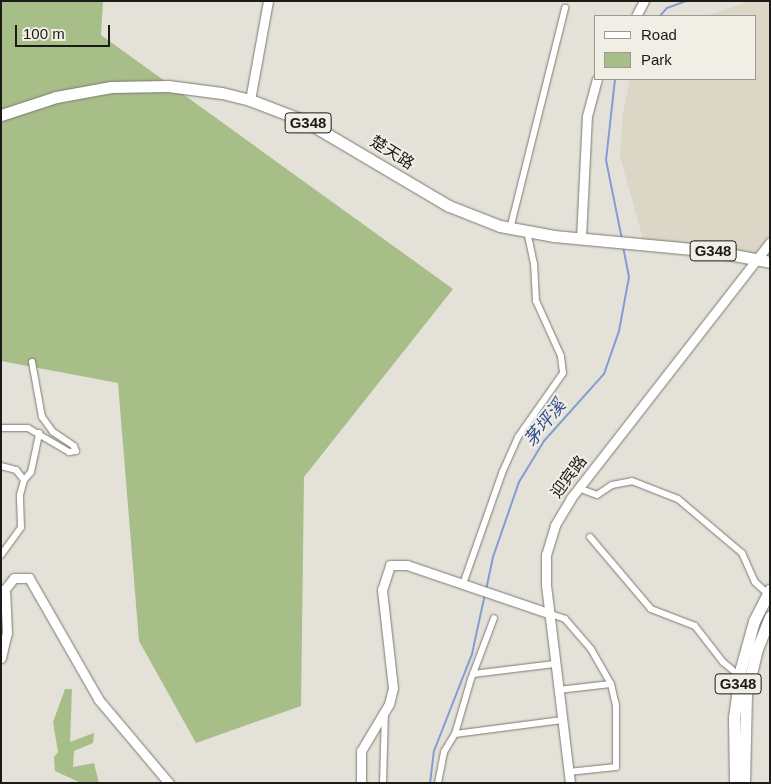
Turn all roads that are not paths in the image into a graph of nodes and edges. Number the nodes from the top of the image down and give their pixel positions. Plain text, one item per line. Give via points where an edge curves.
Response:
1 (268, 1) edge
2 (644, 1) edge
3 (565, 8) dead end
4 (637, 15) edge
5 (597, 80) edge
6 (250, 100) junction
7 (1, 115) edge
8 (510, 228) junction
9 (527, 232) junction
10 (581, 238) junction
11 (770, 242) edge
12 (756, 258) junction
13 (770, 262) edge
14 (32, 362) dead end
15 (1, 428) edge
16 (39, 433) junction
17 (1, 466) edge
18 (24, 480) junction
19 (578, 488) junction
20 (590, 537) dead end
21 (1, 555) edge
22 (4, 584) edge
23 (467, 585) junction
24 (769, 593) edge
25 (548, 613) junction
26 (770, 616) edge
27 (494, 618) dead end
28 (1, 658) edge
29 (554, 664) junction
30 (472, 674) junction
31 (744, 678) junction
32 (611, 684) junction
33 (558, 690) junction
34 (385, 711) junction
35 (562, 720) junction
36 (455, 734) junction
37 (568, 772) junction
38 (168, 783) edge
39 (361, 783) edge
40 (383, 783) edge
41 (438, 783) edge
42 (570, 783) edge
43 (735, 783) edge
44 (744, 783) edge

1 - 6 street
2 - 4 street
3 - 8 street
5 - 10 street via 587,116
6 - 7 highway, 楚天路 / G348 via 168,86 112,87 56,97
6 - 8 highway, 楚天路 / G348 via 331,134 449,206
8 - 9 highway, 楚天路 / G348
9 - 10 highway, 楚天路 / G348
9 - 23 street via 534,264 536,301 561,356 563,373 518,437 502,473
10 - 12 highway, 楚天路 / G348
11 - 12 street, 迎宾路
12 - 13 highway, 楚天路 / G348
12 - 19 street, 迎宾路
14 - 16 street via 42,417 48,428 74,446 76,451 68,452
15 - 16 street via 28,428
16 - 18 street via 31,472
17 - 18 street via 16,470
18 - 21 street via 20,495 21,526
19 - 24 street via 597,495 612,485 632,481 678,499 742,553 755,582
19 - 25 street, 迎宾路 via 562,512 550,540 545,570
20 - 31 street via 651,609 695,626
22 - 28 street via 7,633
22 - 38 street via 19,576 33,581 99,700
23 - 25 street
23 - 34 street via 401,563 388,567 382,590 393,688
24 - 31 highway, G348 via 754,621
25 - 29 street, 迎宾路
25 - 32 street via 565,619 591,649
26 - 31 highway, G348
27 - 30 street
29 - 30 street
29 - 33 street, 迎宾路
30 - 36 street
31 - 43 highway, G348 via 734,717
31 - 44 highway, G348
32 - 33 street
32 - 37 street via 617,725 616,767
33 - 35 street, 迎宾路
34 - 39 street via 361,751
34 - 40 street
35 - 36 street
35 - 37 street, 迎宾路
36 - 41 street via 444,752
37 - 42 street, 迎宾路

